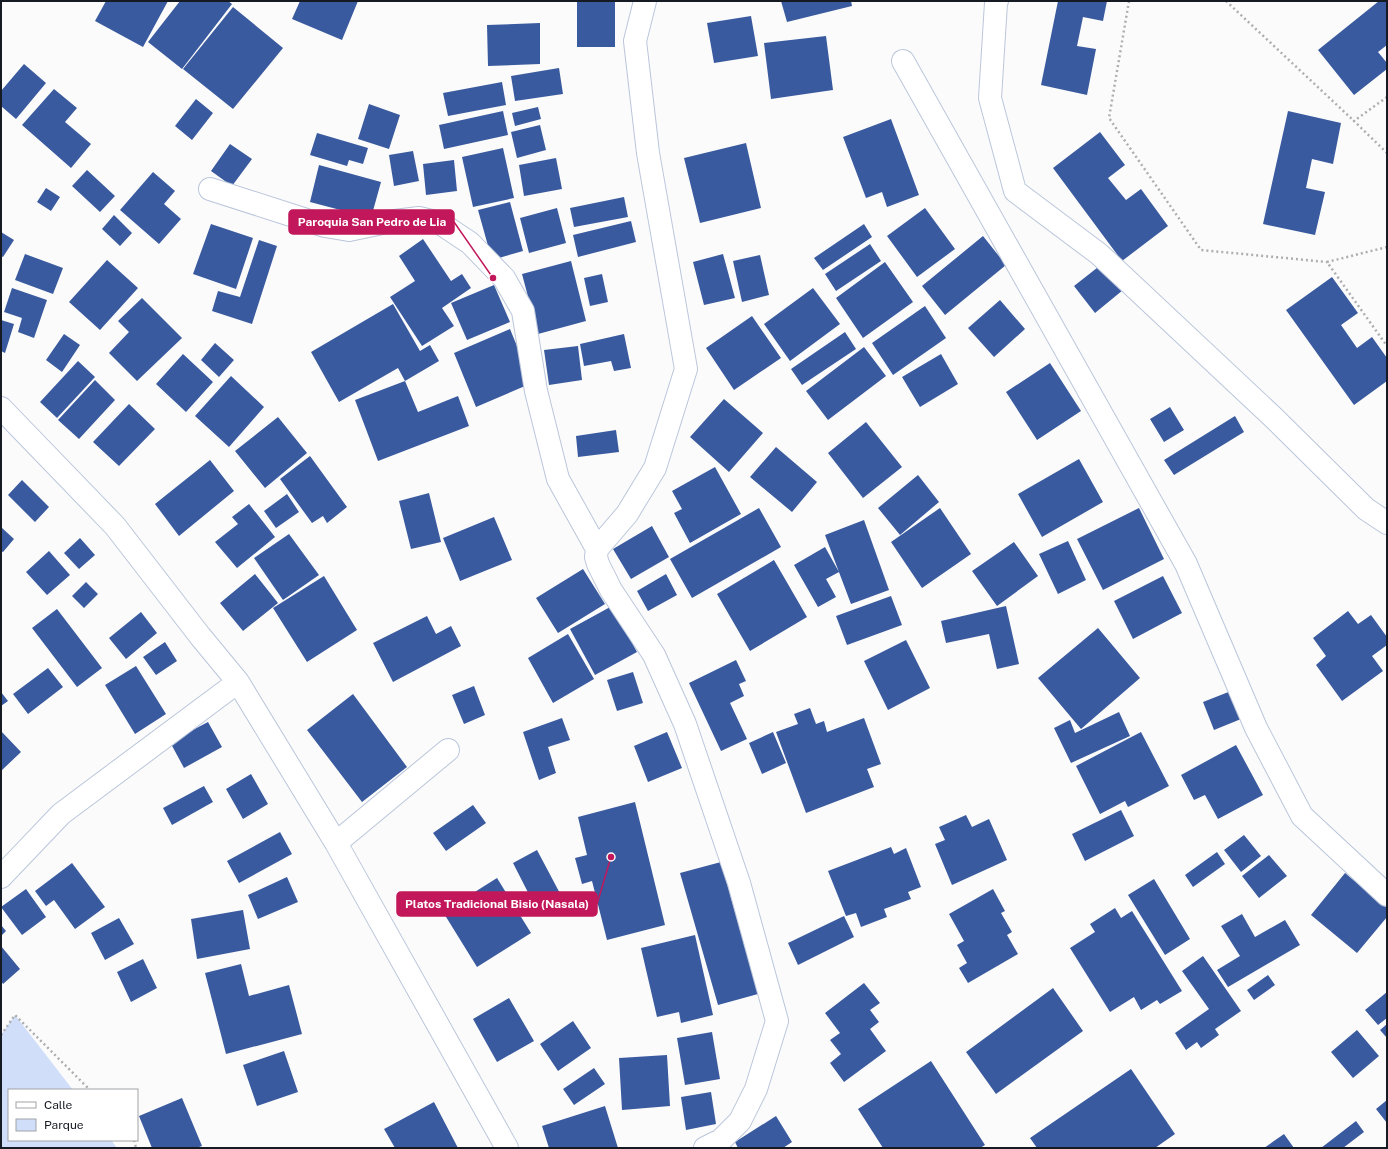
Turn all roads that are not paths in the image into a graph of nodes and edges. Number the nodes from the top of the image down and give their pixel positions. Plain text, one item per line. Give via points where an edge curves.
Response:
1 (645, 1) edge
2 (997, 1) edge
3 (903, 61) dead end
4 (210, 189) dead end
5 (1, 408) edge
6 (1387, 523) edge
7 (597, 549) junction
8 (238, 682) junction
9 (448, 750) dead end
10 (336, 843) junction
11 (1, 877) edge
12 (1387, 895) edge
13 (507, 1148) edge
14 (705, 1148) edge

1 - 7 street via 635,41 648,153 686,369 655,468 627,514
2 - 6 street via 990,98 1015,191 1099,254 1270,414 1366,509
3 - 12 street via 1186,564 1256,728 1302,816
4 - 7 street via 325,226 349,230 419,218 440,223 470,243 504,278 522,311 536,391 558,479
5 - 8 street via 115,526
7 - 14 street via 598,564 611,590 654,656 685,724 739,883 777,1021 756,1089 740,1122 722,1140
8 - 10 street
8 - 11 street via 61,814
9 - 10 street
10 - 13 street

